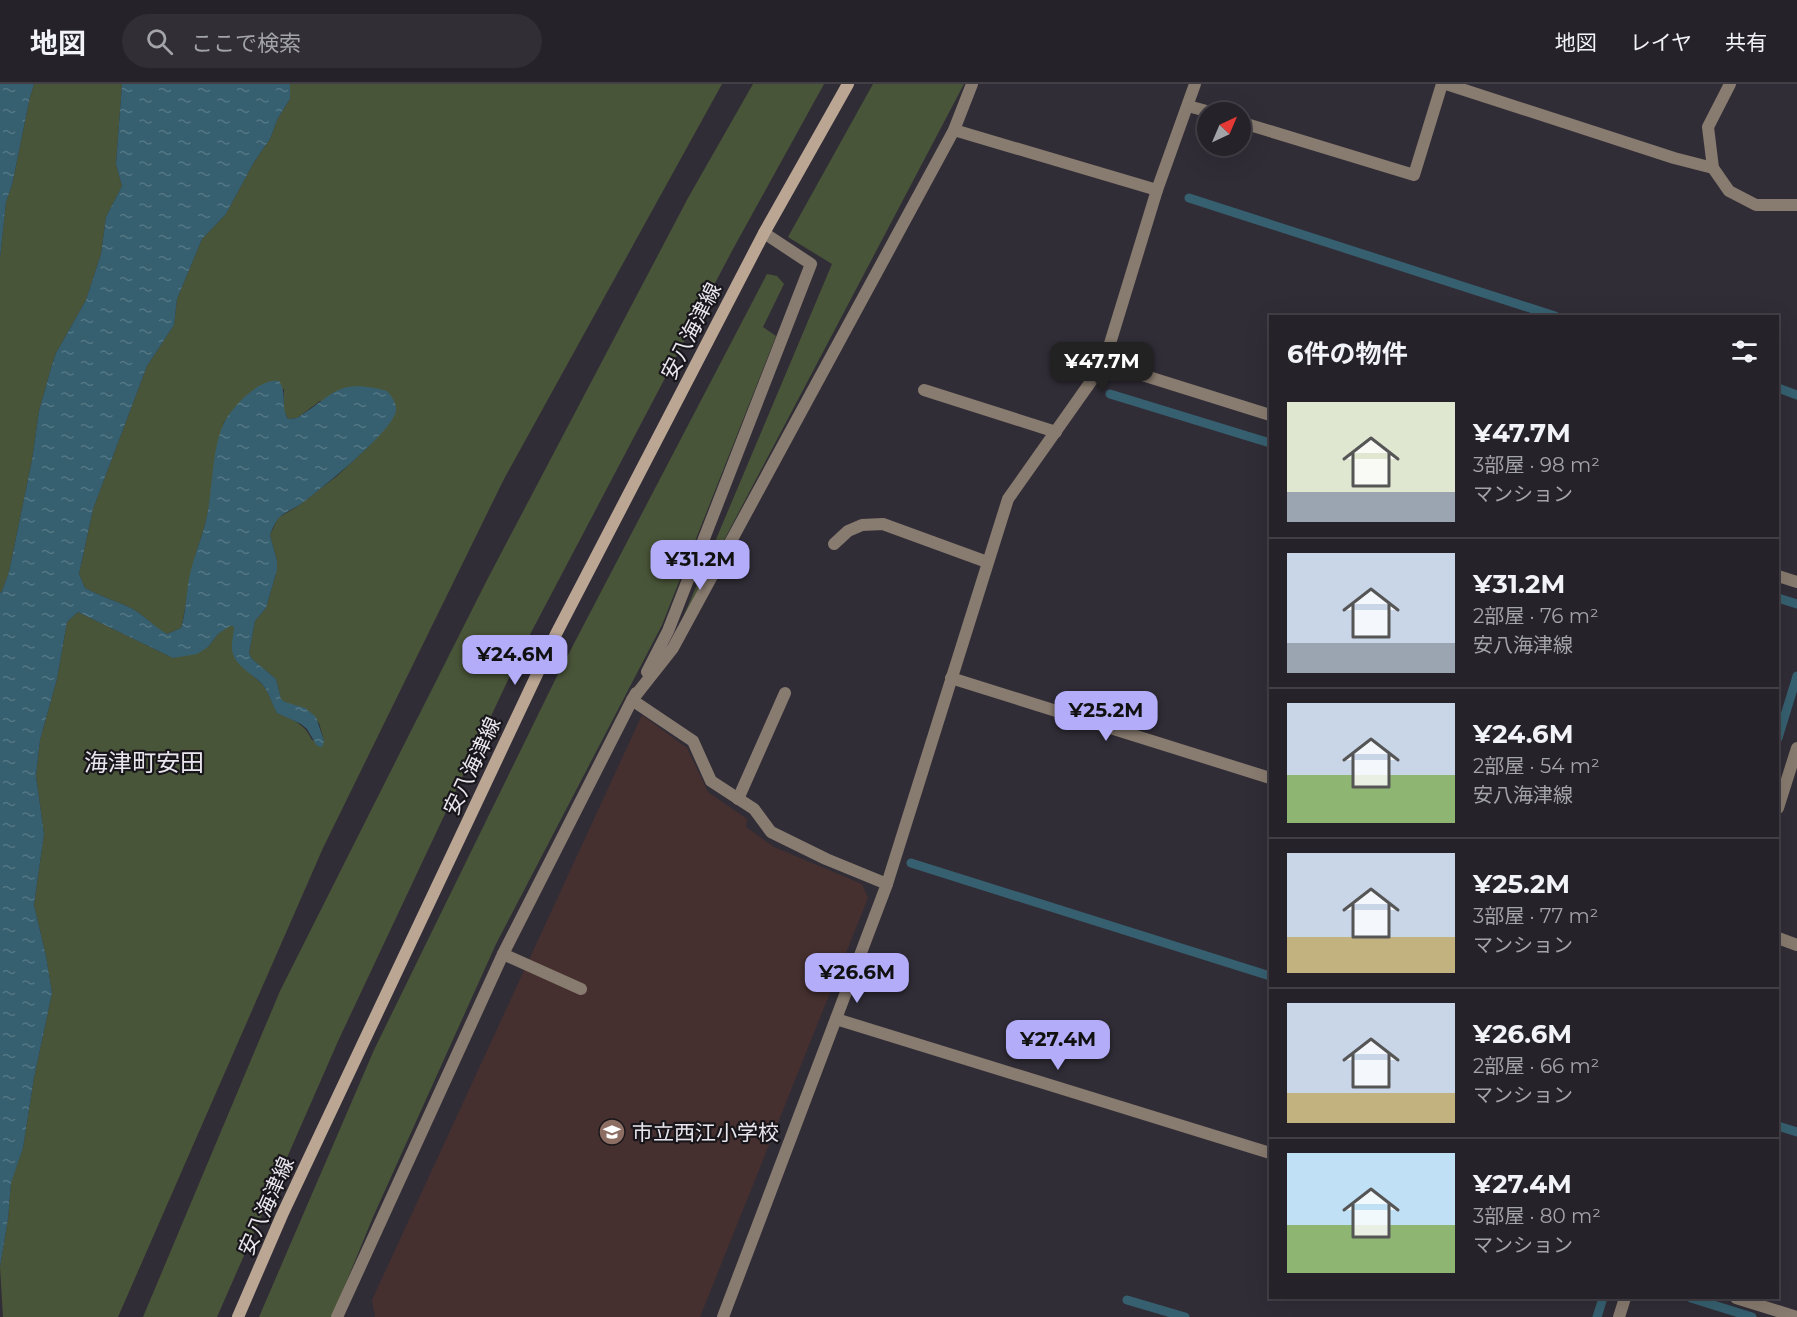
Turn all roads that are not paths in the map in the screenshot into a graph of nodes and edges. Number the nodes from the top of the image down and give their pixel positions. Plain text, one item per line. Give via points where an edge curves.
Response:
1 (848, 84) edge
2 (972, 84) edge
3 (1196, 84) edge
4 (1444, 84) edge
5 (1730, 84) edge
6 (1188, 106) junction
7 (1197, 108) edge
8 (1251, 125) edge
9 (954, 130) junction
10 (1713, 168) junction
11 (1157, 190) junction
12 (1797, 205) edge
13 (764, 233) junction
14 (1104, 363) junction
15 (924, 390) dead end
16 (1269, 415) edge
17 (1056, 432) junction
18 (834, 544) dead end
19 (987, 562) junction
20 (1779, 576) edge
21 (1797, 582) edge
22 (951, 678) junction
23 (785, 693) dead end
24 (632, 700) junction
25 (1797, 748) edge
26 (1269, 778) edge
27 (738, 799) junction
28 (1779, 805) edge
29 (887, 884) junction
30 (1779, 938) edge
31 (1797, 945) edge
32 (503, 954) junction
33 (581, 989) dead end
34 (836, 1018) junction
35 (1269, 1153) edge
36 (1625, 1299) edge
37 (1739, 1299) edge
38 (238, 1317) edge
39 (337, 1317) edge
40 (723, 1317) edge
41 (1619, 1317) edge
42 (1797, 1317) edge

1 - 13 main road, 安八海津線
2 - 9 street
3 - 6 street
4 - 8 street via 1414,175
4 - 10 street
5 - 10 street via 1708,127
6 - 7 street
6 - 11 street
9 - 11 street
9 - 24 street via 673,648
10 - 12 street via 1729,191 1756,205
11 - 14 street
13 - 24 street via 811,264 668,631
13 - 38 main road, 安八海津線 via 556,634 282,1215
14 - 16 street
14 - 17 street
15 - 17 street
17 - 19 street via 1008,499
18 - 19 street via 862,525 883,524
19 - 22 street
20 - 21 street
22 - 26 street
22 - 29 street
23 - 27 street
24 - 27 street via 693,741 711,781
24 - 32 street
25 - 28 street
27 - 29 street via 754,809 771,832
29 - 34 street
30 - 31 street
32 - 33 street
32 - 39 street
34 - 35 street
34 - 40 street
36 - 41 street
37 - 42 street

